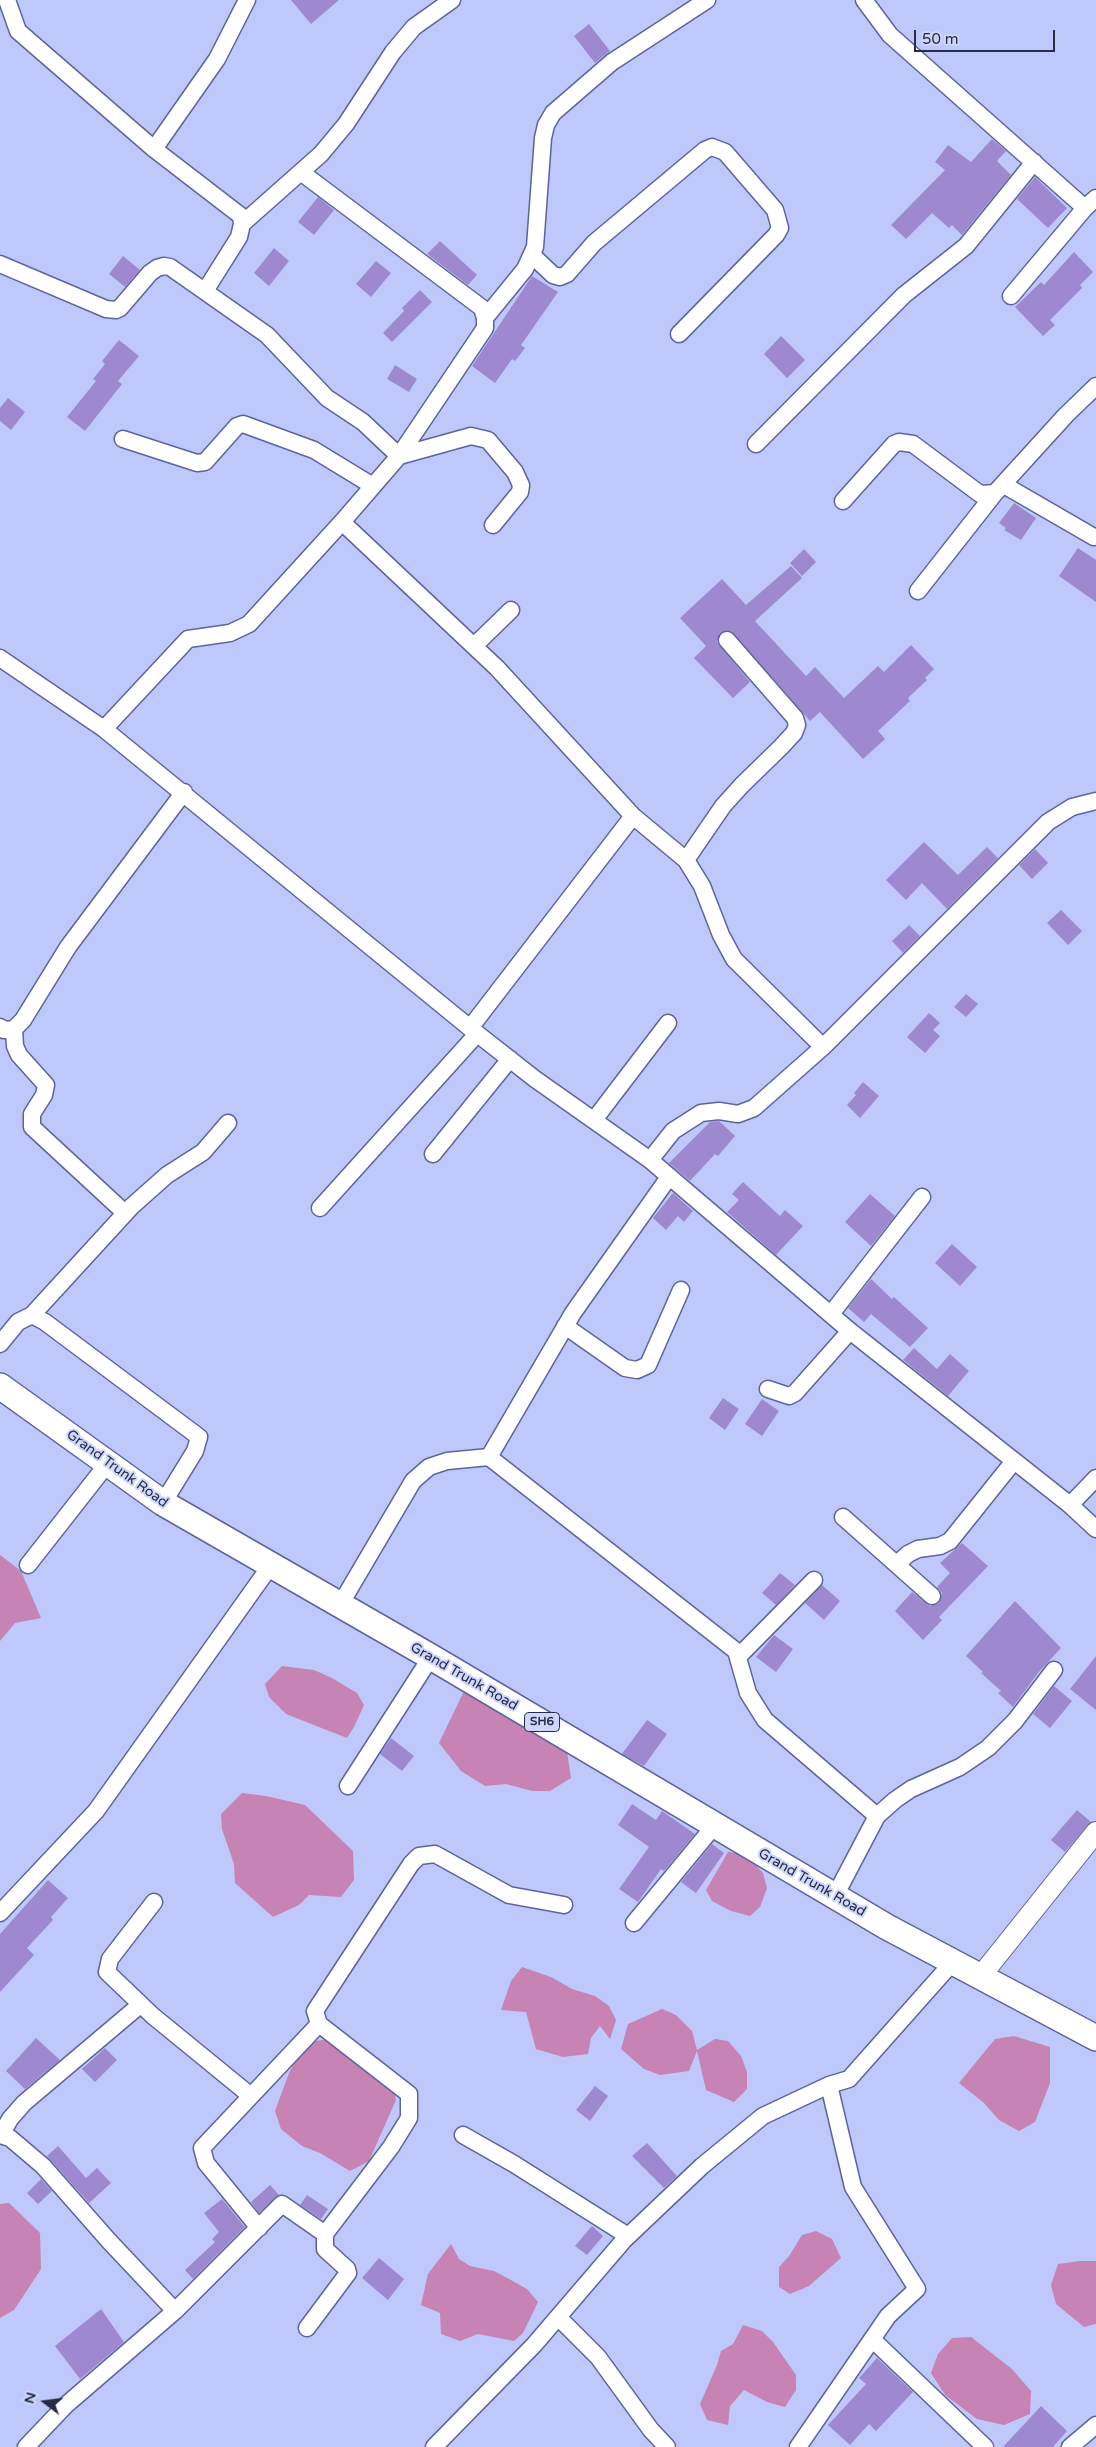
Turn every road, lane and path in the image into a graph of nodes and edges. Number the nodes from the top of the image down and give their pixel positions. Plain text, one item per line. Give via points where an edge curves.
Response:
1 (7, 0) edge
2 (247, 0) edge
3 (452, 0) edge
4 (707, 0) edge
5 (864, 0) edge
6 (154, 149) junction
7 (1034, 162) junction
8 (302, 173) junction
9 (1091, 203) edge
10 (242, 224) junction
11 (532, 255) junction
12 (0, 264) edge
13 (205, 291) junction
14 (1011, 296) dead end
15 (485, 318) junction
16 (679, 334) dead end
17 (1096, 386) edge
18 (123, 439) dead end
19 (756, 444) dead end
20 (399, 456) junction
21 (373, 486) junction
22 (1000, 489) junction
23 (843, 501) dead end
24 (342, 522) junction
25 (493, 525) dead end
26 (1094, 537) dead end
27 (918, 591) dead end
28 (511, 610) dead end
29 (727, 640) dead end
30 (474, 646) junction
31 (0, 658) edge
32 (104, 729) junction
33 (184, 792) junction
34 (1096, 801) edge
35 (633, 816) junction
36 (686, 860) junction
37 (668, 1023) dead end
38 (7, 1028) edge
39 (474, 1031) junction
40 (823, 1047) junction
41 (510, 1059) junction
42 (594, 1120) junction
43 (228, 1123) dead end
44 (433, 1154) dead end
45 (650, 1160) junction
46 (668, 1177) junction
47 (922, 1197) dead end
48 (320, 1208) dead end
49 (125, 1213) junction
50 (681, 1290) dead end
51 (831, 1314) junction
52 (32, 1315) junction
53 (565, 1326) junction
54 (850, 1331) junction
55 (0, 1344) edge
56 (0, 1386) edge
57 (768, 1389) dead end
58 (489, 1457) junction
59 (1014, 1461) junction
60 (108, 1463) junction
61 (1096, 1478) edge
62 (163, 1503) junction
63 (1070, 1505) junction
64 (842, 1517) dead end
65 (1096, 1528) edge
66 (897, 1564) junction
67 (28, 1565) dead end
68 (271, 1565) junction
69 (814, 1580) dead end
70 (932, 1596) dead end
71 (340, 1606) junction
72 (432, 1657) junction
73 (738, 1657) junction
74 (1054, 1670) dead end
75 (348, 1786) dead end
76 (877, 1816) junction
77 (715, 1826) junction
78 (1096, 1832) edge
79 (835, 1896) junction
80 (154, 1902) dead end
81 (564, 1905) dead end
82 (0, 1913) edge
83 (634, 1923) dead end
84 (952, 1963) junction
85 (980, 1976) junction
86 (140, 2005) junction
87 (318, 2024) junction
88 (1096, 2038) edge
89 (829, 2085) junction
90 (251, 2096) junction
91 (1, 2135) edge
92 (463, 2135) dead end
93 (258, 2228) junction
94 (324, 2234) junction
95 (628, 2236) junction
96 (175, 2311) junction
97 (558, 2317) junction
98 (307, 2328) dead end
99 (872, 2339) junction
100 (1093, 2433) edge
101 (26, 2447) edge
102 (434, 2447) edge
103 (667, 2447) edge
104 (798, 2447) edge
105 (985, 2447) edge
106 (1070, 2447) edge

1 - 6 street via 18,31
2 - 6 street via 218,59
3 - 8 street via 409,33 346,124
4 - 11 street via 612,62 553,113 543,138 537,235
5 - 7 street via 890,35
6 - 10 street via 241,216
7 - 9 street
7 - 19 street via 966,246 904,295
8 - 10 street
8 - 15 street via 482,308
9 - 14 street
10 - 13 street via 239,237
11 - 15 street
11 - 16 street via 553,275 566,274 594,244 705,150 712,147 725,152 775,210 780,228
12 - 13 street via 106,309 120,308 150,273 164,266
13 - 20 street via 267,335 327,398 363,422
15 - 20 street via 484,328
17 - 22 street
18 - 21 street via 197,463 205,462 237,426 243,424 314,450
20 - 21 street
20 - 25 street via 471,436 488,440 515,472 520,485 520,492
21 - 24 street
22 - 23 street via 980,494 913,444 899,442
22 - 26 street
22 - 27 street
24 - 30 street
24 - 32 street via 249,624 230,633 188,639
28 - 30 street
29 - 36 street via 795,718 797,725 782,747 723,806
30 - 35 street
31 - 32 street
32 - 33 street
33 - 38 street via 68,947 23,1020
33 - 39 street
34 - 40 street via 1072,807 1048,822
35 - 36 street
35 - 39 street
36 - 40 street via 702,886 734,959
37 - 42 street
38 - 49 street via 19,1055 46,1085 44,1095 32,1114 32,1127
39 - 41 street
39 - 48 street
40 - 45 street via 754,1108 738,1114 720,1111 701,1113 673,1132
41 - 42 street
41 - 44 street
42 - 45 street
43 - 49 street via 203,1152 167,1175
45 - 46 street
46 - 51 street
46 - 53 street
47 - 51 street
49 - 52 street
50 - 53 street via 656,1352 648,1365 637,1370 625,1368
51 - 54 street
52 - 55 street via 18,1322
52 - 62 street via 199,1437 195,1451
53 - 58 street
54 - 57 street via 795,1393 789,1396
54 - 59 street
56 - 60 main road, Grand Trunk Road / SH6
58 - 71 street via 447,1461 429,1467 413,1481
58 - 73 street via 722,1638
59 - 63 street
59 - 66 street via 950,1541 918,1549
60 - 62 main road, Grand Trunk Road / SH6
60 - 67 street
61 - 63 street
62 - 68 main road, Grand Trunk Road / SH6
63 - 65 street
64 - 66 street
66 - 70 street
68 - 71 main road, Grand Trunk Road / SH6
68 - 82 street via 96,1811
69 - 73 street
71 - 72 main road, Grand Trunk Road / SH6
72 - 75 street
72 - 77 main road, Grand Trunk Road / SH6
73 - 76 street via 748,1693 765,1720
74 - 76 street via 1016,1721 988,1748 960,1767 911,1789
76 - 79 street
77 - 79 main road, Grand Trunk Road / SH6
77 - 83 street
78 - 85 street
79 - 84 main road, Grand Trunk Road / SH6
80 - 86 street via 110,1959 106,1972
81 - 87 street via 509,1895 436,1854 420,1856 411,1864 315,2011
84 - 85 main road, Grand Trunk Road / SH6
84 - 89 street via 850,2079
85 - 88 main road, Grand Trunk Road / SH6
86 - 90 street
86 - 91 street via 24,2103
87 - 90 street
87 - 94 street via 409,2094 409,2118 391,2147
89 - 95 street via 763,2116 702,2166
89 - 99 street via 853,2187 917,2289 888,2316
90 - 93 street via 204,2144 202,2154
91 - 96 street via 10,2138 43,2166
92 - 95 street
93 - 94 street via 282,2204
93 - 96 street
94 - 98 street via 325,2249 348,2269 348,2273
95 - 97 street
96 - 101 street via 66,2405
97 - 102 street
97 - 103 street via 598,2358
99 - 104 street
99 - 105 street
100 - 106 street

